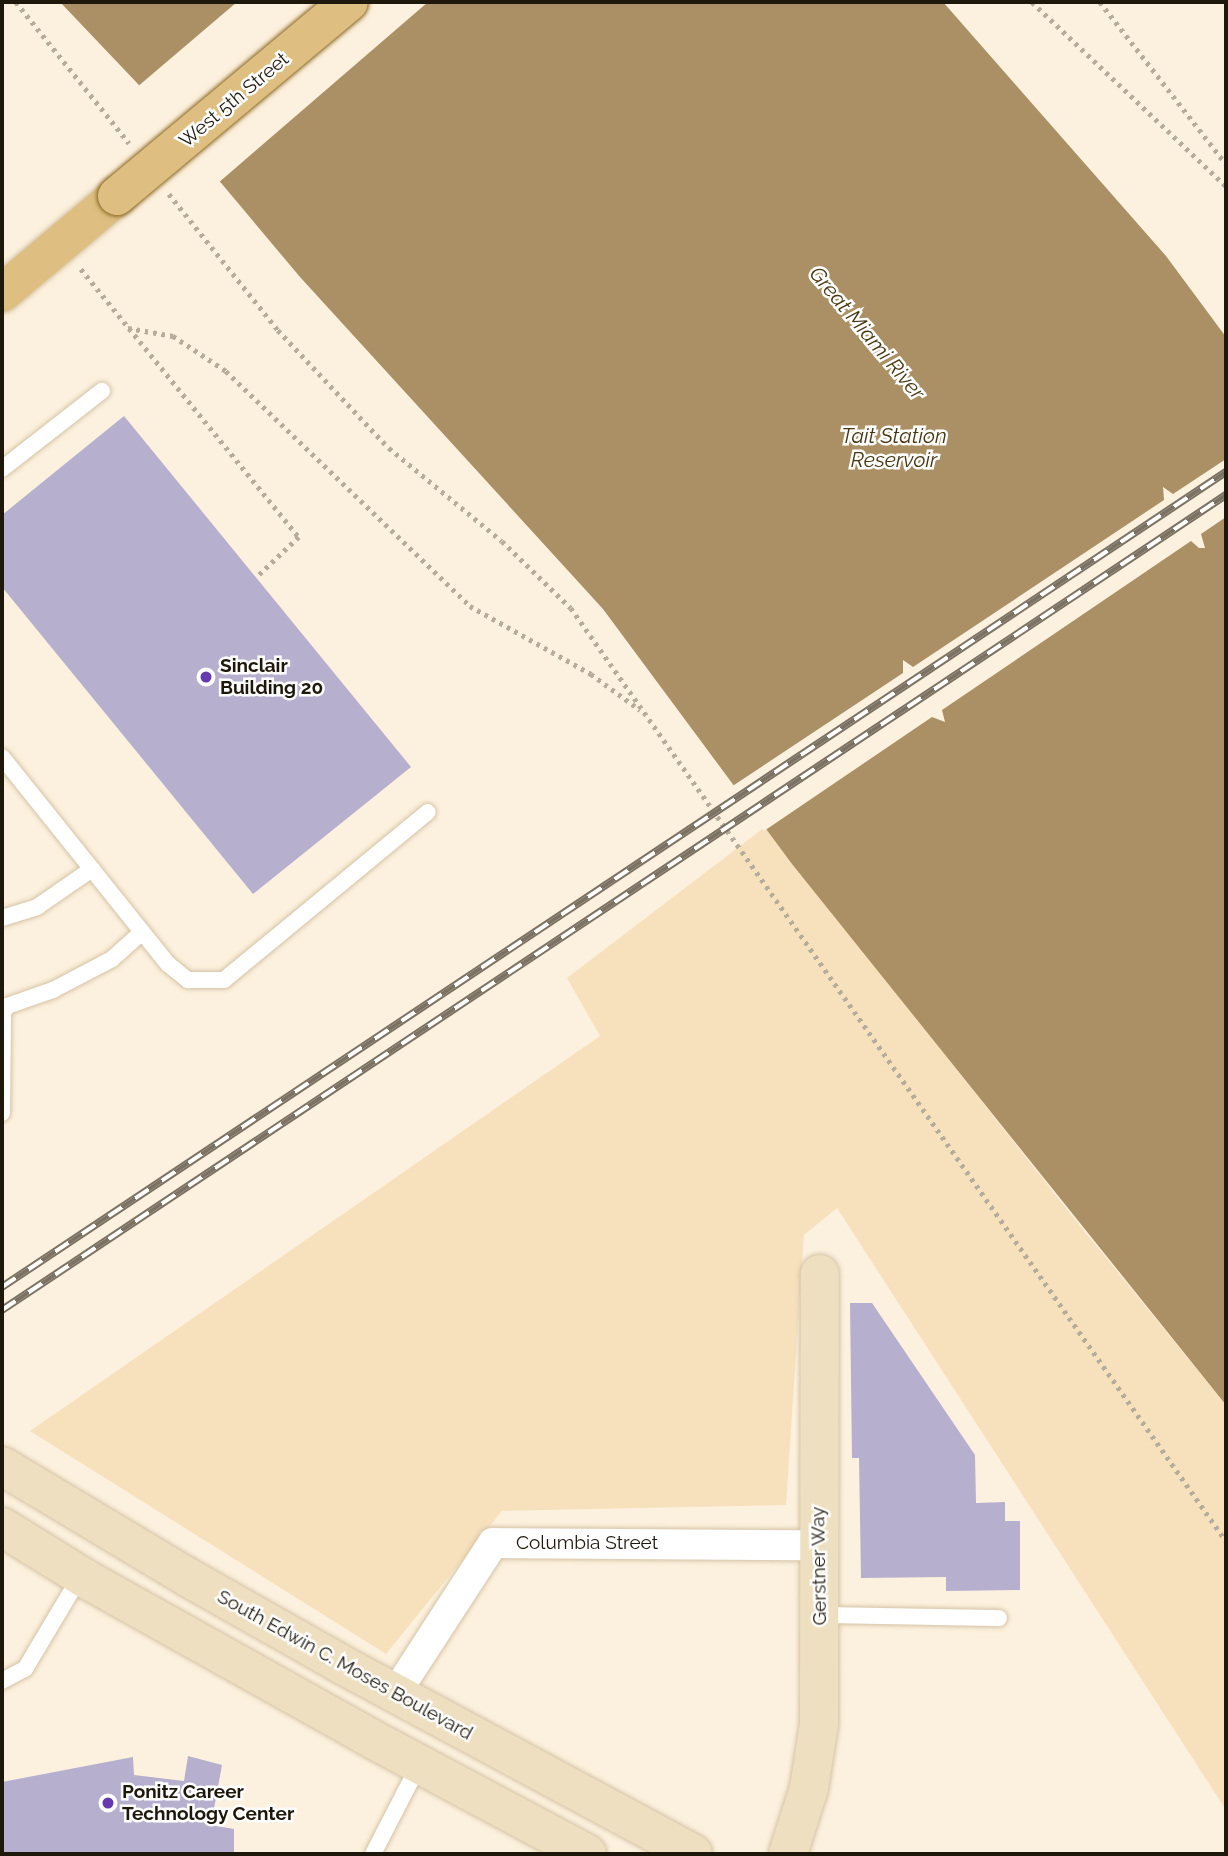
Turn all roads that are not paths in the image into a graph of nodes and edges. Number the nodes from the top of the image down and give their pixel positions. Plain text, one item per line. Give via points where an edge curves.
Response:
1 (349, 2) edge
2 (2, 293) edge
3 (102, 391) dead end
4 (2, 469) edge
5 (2, 757) edge
6 (428, 812) dead end
7 (92, 869) junction
8 (2, 918) edge
9 (142, 932) junction
10 (2, 1013) edge
11 (2, 1098) edge
12 (2, 1113) edge
13 (820, 1274) dead end
14 (2, 1466) edge
15 (2, 1527) edge
16 (819, 1545) junction
17 (81, 1575) junction
18 (820, 1615) junction
19 (999, 1618) dead end
20 (2, 1681) edge
21 (395, 1694) junction
22 (419, 1765) junction
23 (373, 1854) edge
24 (587, 1854) edge
25 (694, 1854) edge
26 (788, 1854) edge

1 - 2 main road, West 5th Street, bridge
3 - 4 lane
5 - 7 lane
6 - 9 lane via 224,980 188,980
7 - 8 lane via 37,907
7 - 9 lane
9 - 10 lane via 112,959 53,990 6,1006
10 - 11 lane
11 - 12 lane
13 - 16 main road, Gerstner Way
14 - 21 main road, South Edwin C. Moses Boulevard
15 - 17 main road
16 - 18 main road, Gerstner Way
16 - 21 street, Columbia Street via 494,1543
17 - 20 lane via 25,1670
17 - 22 main road
18 - 19 lane
18 - 26 main road, Gerstner Way via 819,1724 809,1788
21 - 25 main road, South Edwin C. Moses Boulevard
22 - 23 lane
22 - 24 main road

